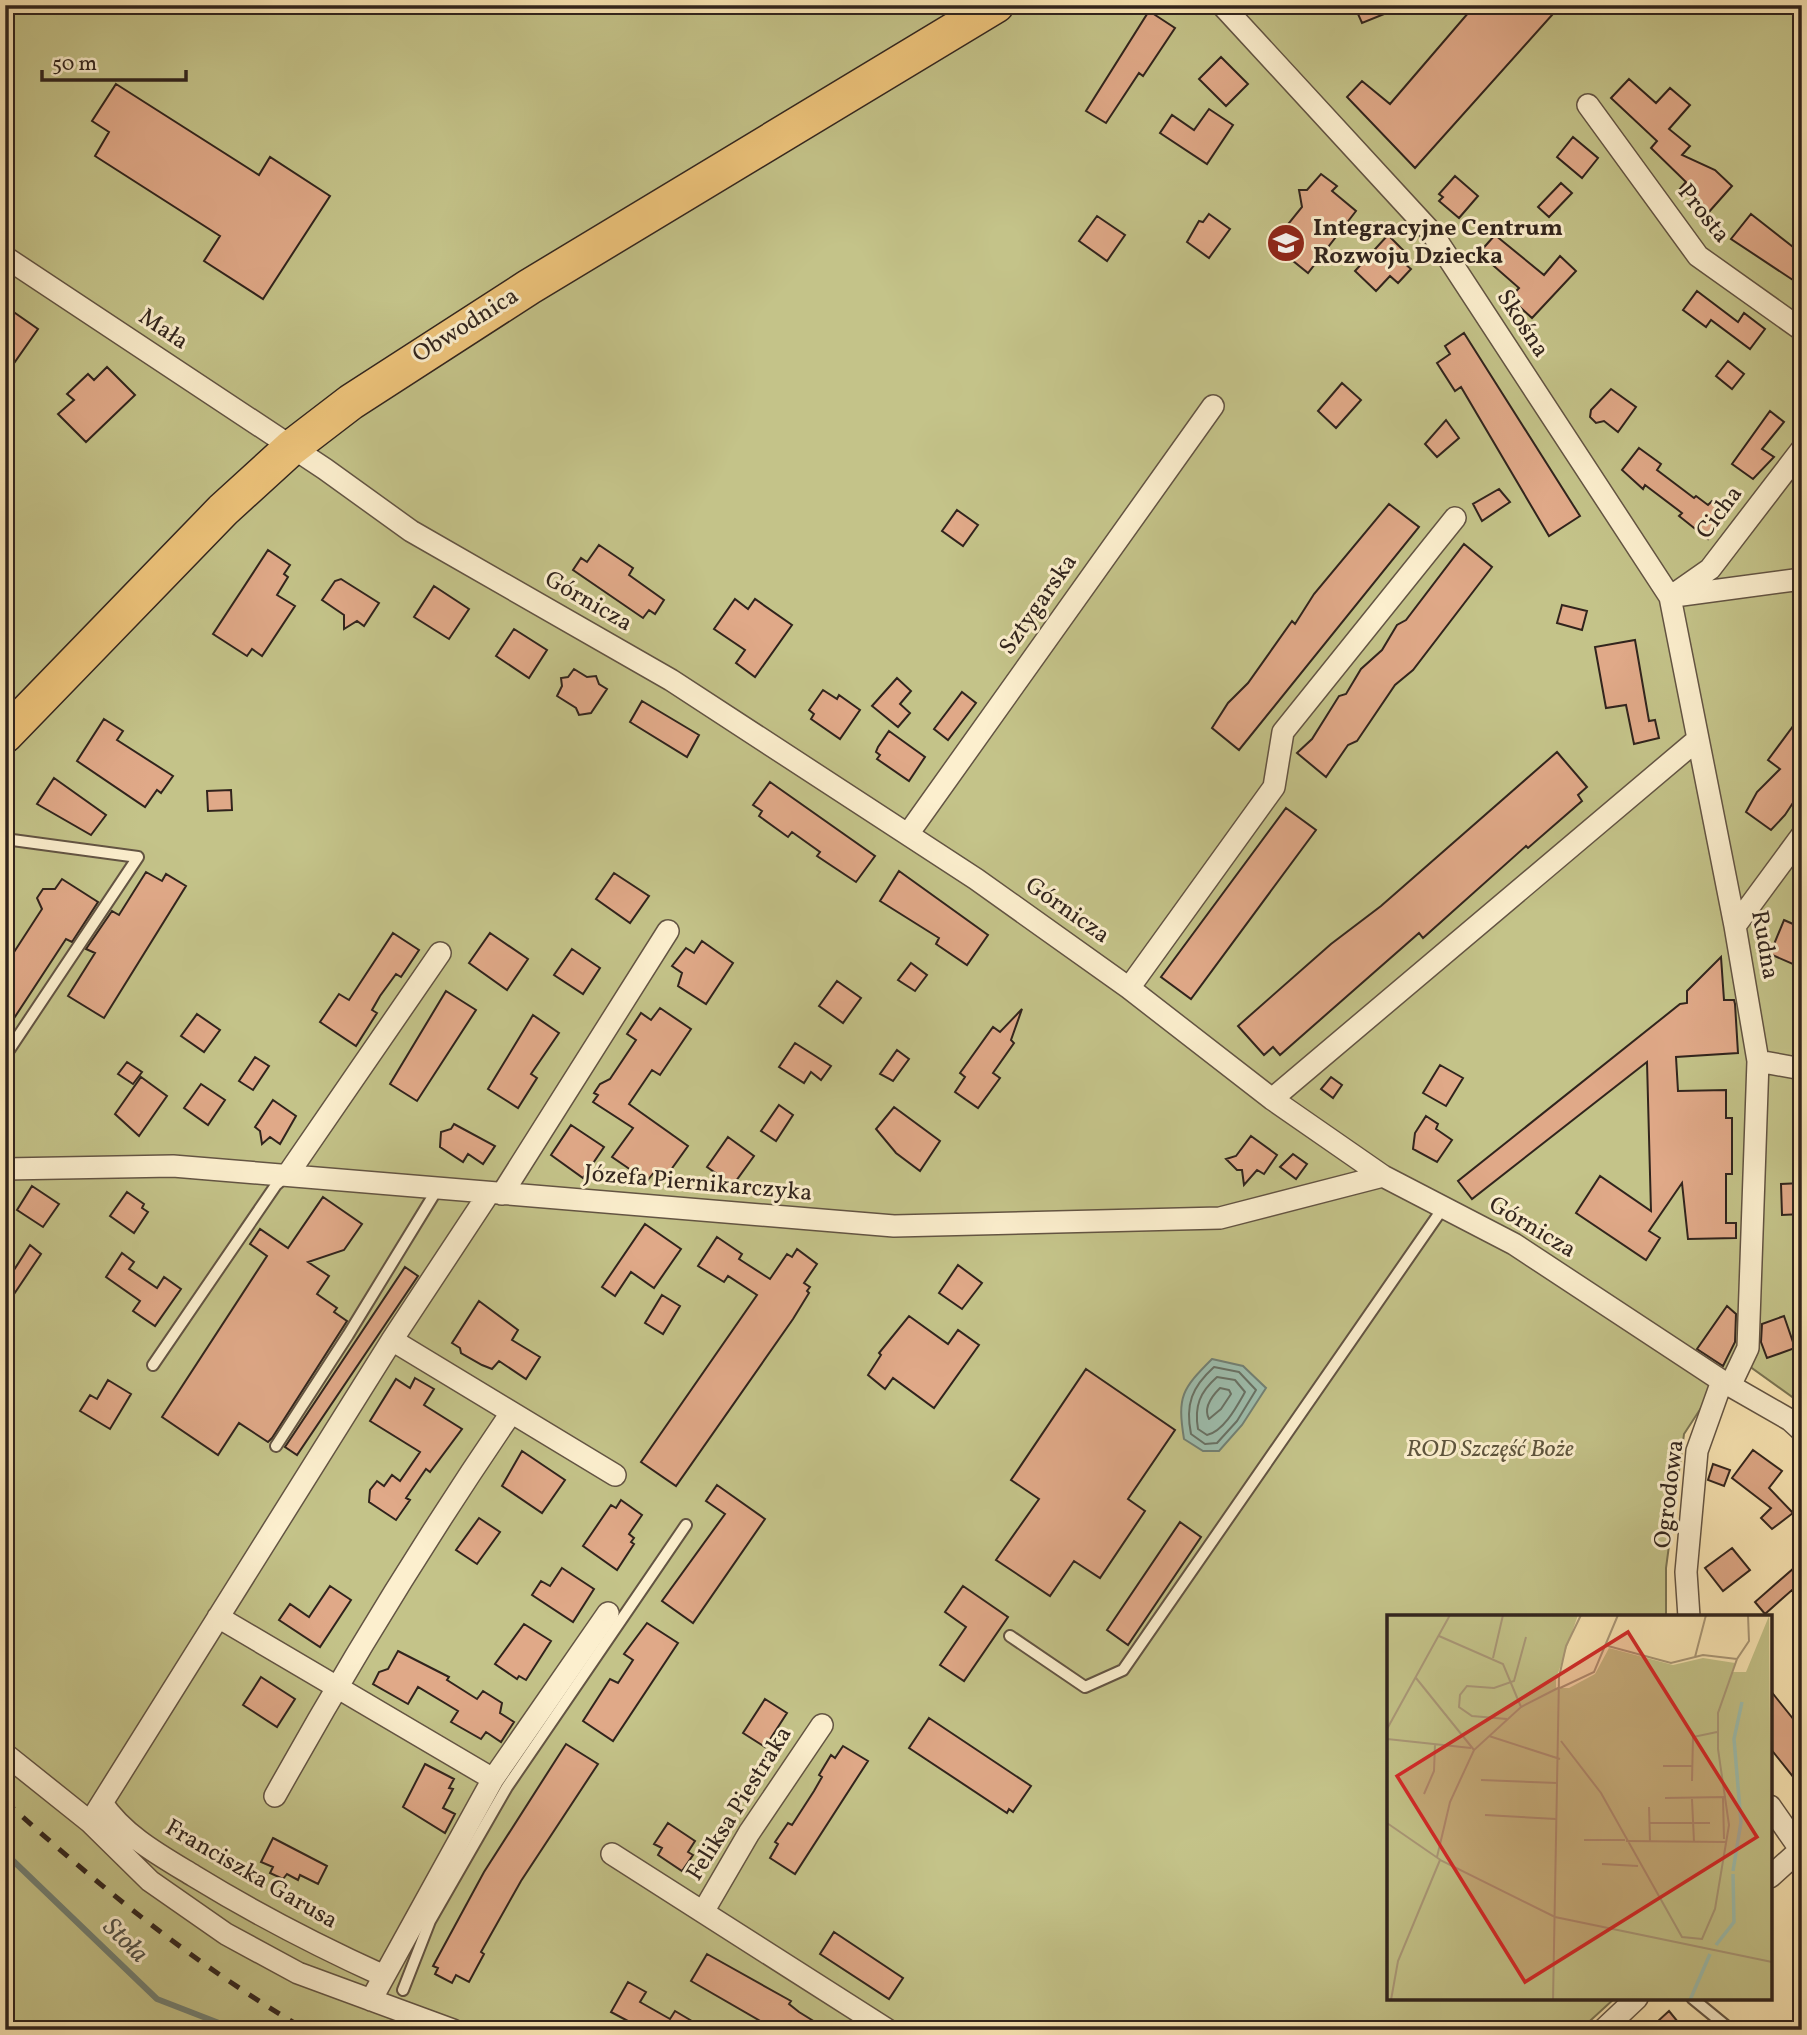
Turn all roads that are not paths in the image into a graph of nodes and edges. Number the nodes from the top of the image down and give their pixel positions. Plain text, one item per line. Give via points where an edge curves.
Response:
1 (996, 5) edge
2 (1230, 8) edge
3 (1588, 105) dead end
4 (5, 257) edge
5 (1802, 331) edge
6 (1213, 406) dead end
7 (290, 448) junction
8 (1802, 449) edge
9 (1455, 518) dead end
10 (1802, 579) edge
11 (1670, 597) junction
12 (5, 735) edge
13 (1697, 740) junction
14 (908, 834) junction
15 (1802, 835) edge
16 (5, 839) edge
17 (1735, 926) junction
18 (668, 931) dead end
19 (440, 953) dead end
20 (1129, 988) junction
21 (5, 1056) edge
22 (1758, 1061) junction
23 (1802, 1069) edge
24 (1272, 1099) junction
25 (5, 1169) edge
26 (288, 1174) junction
27 (1383, 1176) junction
28 (438, 1188) junction
29 (496, 1193) junction
30 (1443, 1208) junction
31 (392, 1340) junction
32 (153, 1365) dead end
33 (1726, 1384) junction
34 (511, 1413) junction
35 (1802, 1431) edge
36 (275, 1446) dead end
37 (615, 1475) dead end
38 (686, 1525) dead end
39 (608, 1613) dead end
40 (1689, 1615) edge
41 (218, 1617) junction
42 (1010, 1636) dead end
43 (335, 1689) junction
44 (822, 1725) dead end
45 (5, 1754) edge
46 (500, 1783) junction
47 (275, 1796) dead end
48 (102, 1803) junction
49 (1772, 1809) edge
50 (90, 1822) junction
51 (1801, 1851) edge
52 (612, 1854) dead end
53 (1772, 1875) edge
54 (703, 1912) junction
55 (384, 1976) junction
56 (403, 1990) dead end
57 (371, 2000) junction
58 (1635, 2000) edge
59 (1694, 2000) edge
60 (453, 2030) edge
61 (888, 2030) edge
62 (1603, 2030) edge
63 (1731, 2030) edge

1 - 7 highway, Obwodnica via 482,316
2 - 11 street, Skośna via 1432,233
3 - 5 street, Prosta via 1698,256
4 - 7 street, Mała
6 - 14 street, Sztygarska
7 - 12 highway, Obwodnica via 166,567
7 - 14 street, Górnicza via 411,531 671,680
8 - 11 street, Cicha via 1710,569
9 - 20 street via 1283,732 1274,787
10 - 11 street
11 - 13 street, Rudna
13 - 17 street, Rudna
13 - 24 street
14 - 20 street, Górnicza
15 - 17 street
16 - 21 lane via 138,857
17 - 22 street, Rudna
18 - 29 street
19 - 26 street
20 - 24 street, Górnicza
22 - 23 street
22 - 33 street, Rudna via 1748,1348
24 - 27 street, Górnicza
25 - 26 street, Józefa Piernikarczyka via 173,1166
26 - 28 street, Józefa Piernikarczyka
26 - 32 lane
27 - 29 street, Józefa Piernikarczyka via 1220,1217 921,1226
27 - 30 street, Górnicza
28 - 29 street, Józefa Piernikarczyka
28 - 36 lane
29 - 31 street
30 - 33 street, Górnicza via 1514,1244
30 - 42 lane via 1123,1670 1084,1688
31 - 34 street
31 - 41 street
33 - 35 street, Górnicza
33 - 40 street, Ogrodowa via 1697,1451 1686,1572
34 - 37 street
34 - 43 street via 422,1544
38 - 46 lane
39 - 46 street
41 - 43 street
41 - 48 street
43 - 46 street
43 - 47 street
44 - 54 street, Feliksa Piestraka via 748,1833
45 - 50 street
46 - 55 street
46 - 56 lane via 430,1921
48 - 50 street
48 - 55 street, Franciszka Garusa via 116,1822 191,1874 283,1929
49 - 51 street
50 - 57 street via 149,1881 226,1934 298,1973
51 - 53 street
52 - 54 street, Feliksa Piestraka
54 - 61 street, Feliksa Piestraka
55 - 57 street
57 - 60 street
58 - 62 street
59 - 63 lane

